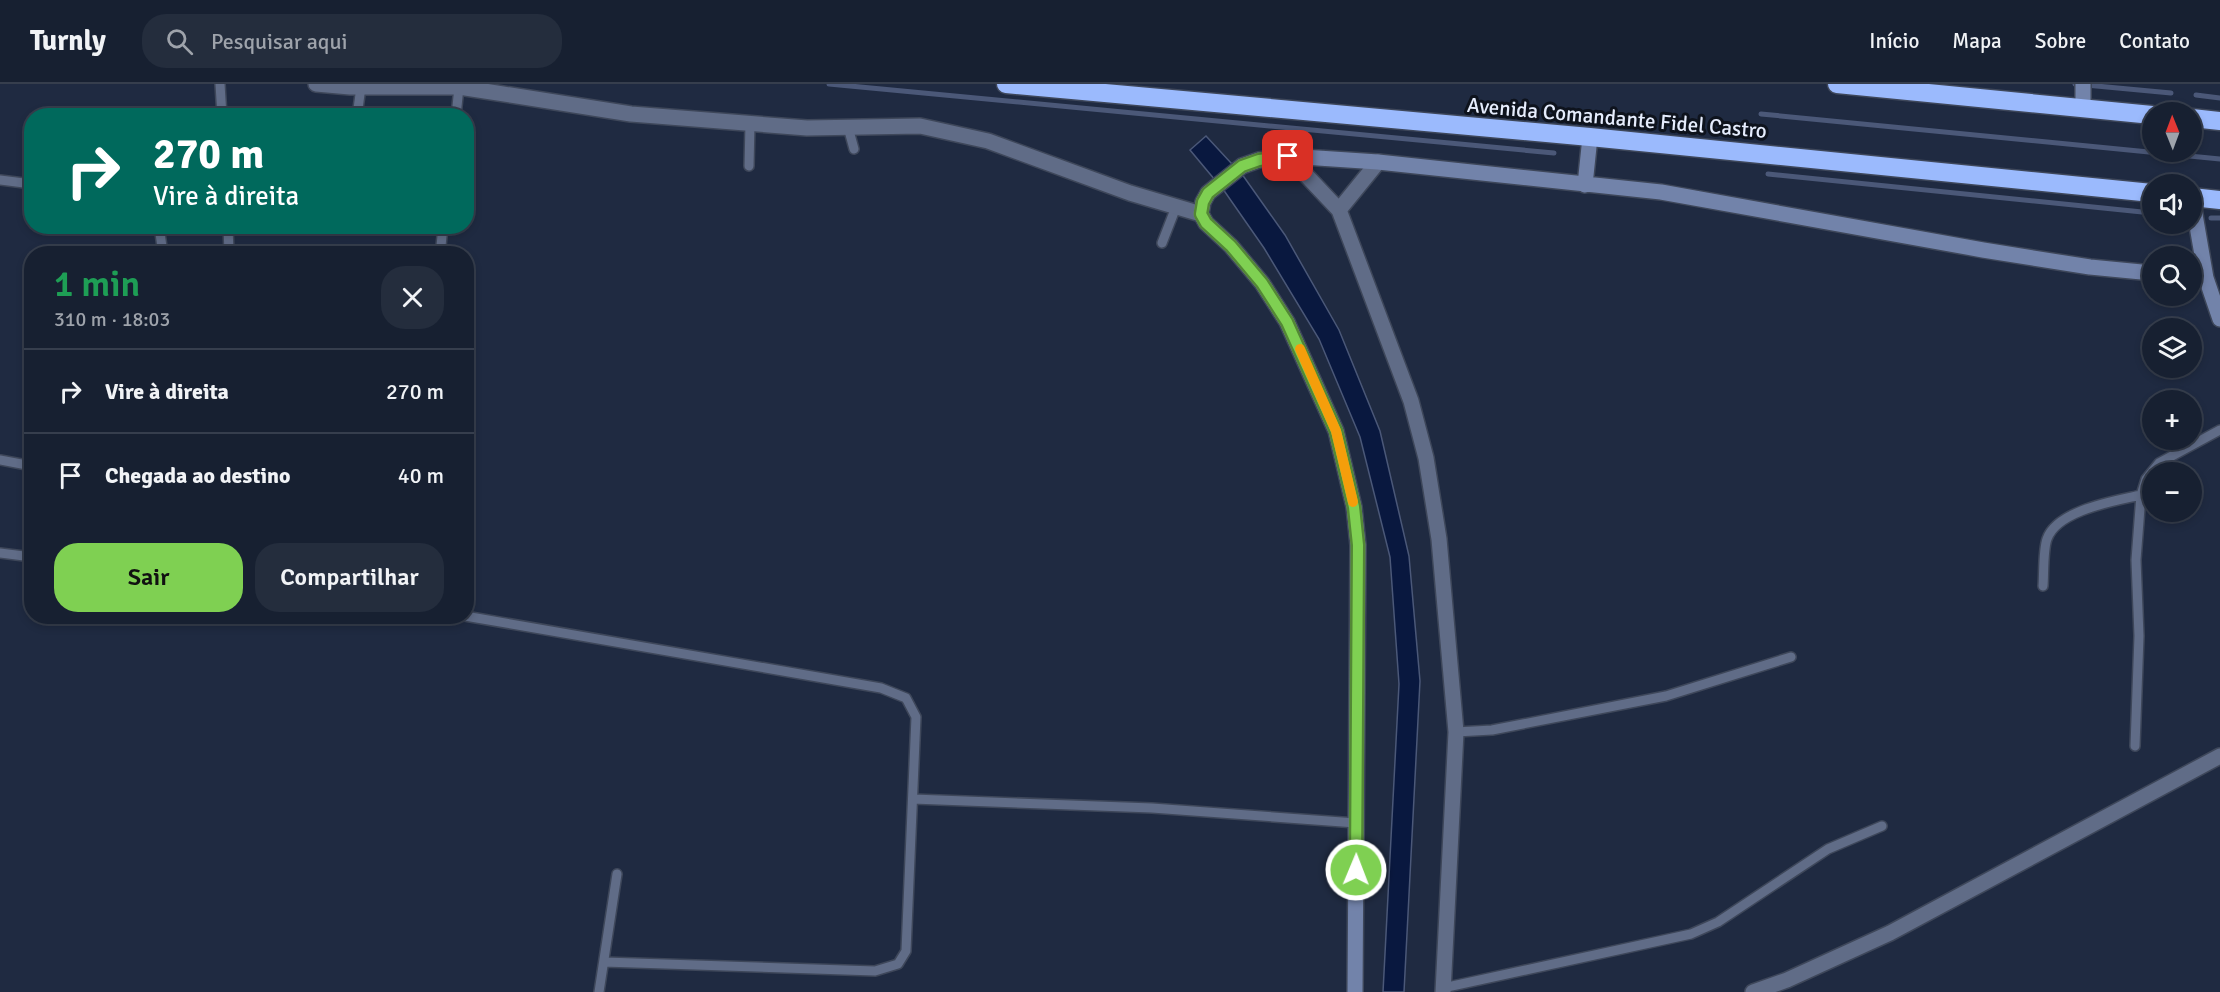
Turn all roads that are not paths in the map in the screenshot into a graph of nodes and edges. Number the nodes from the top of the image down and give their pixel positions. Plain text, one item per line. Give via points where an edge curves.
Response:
1 (220, 84) edge
2 (316, 84) edge
3 (1006, 84) edge
4 (1838, 84) edge
5 (2083, 84) edge
6 (361, 87) junction
7 (459, 87) junction
8 (222, 108) edge
9 (358, 108) edge
10 (457, 108) edge
11 (2084, 108) junction
12 (2142, 114) edge
13 (2202, 119) edge
14 (2220, 121) edge
15 (750, 124) junction
16 (848, 127) junction
17 (1590, 137) junction
18 (854, 149) dead end
19 (1288, 156) junction
20 (1378, 162) junction
21 (748, 166) dead end
22 (0, 180) edge
23 (24, 183) edge
24 (1585, 185) junction
25 (2142, 192) edge
26 (2202, 198) edge
27 (2220, 200) edge
28 (1176, 207) junction
29 (1339, 210) junction
30 (1201, 214) junction
31 (442, 234) edge
32 (2198, 234) edge
33 (1162, 243) dead end
34 (441, 246) dead end
35 (2142, 272) edge
36 (2206, 278) edge
37 (2220, 319) edge
38 (2220, 430) edge
39 (0, 460) edge
40 (24, 464) edge
41 (2141, 495) junction
42 (0, 553) edge
43 (24, 556) edge
44 (2043, 586) dead end
45 (474, 618) edge
46 (1791, 657) dead end
47 (1456, 732) junction
48 (2135, 746) dead end
49 (2220, 756) edge
50 (914, 800) junction
51 (1356, 823) junction
52 (1882, 826) dead end
53 (617, 874) dead end
54 (604, 962) junction
55 (1443, 990) edge
56 (599, 992) edge
57 (1355, 992) edge
58 (1753, 992) edge

1 - 8 lane
2 - 6 street
3 - 17 highway, Avenida Comandante Fidel Castro
4 - 11 highway
5 - 11 street
6 - 7 street
6 - 9 lane
7 - 10 lane
7 - 15 street via 631,114
11 - 12 highway
13 - 14 highway
15 - 16 street
15 - 21 lane
16 - 18 lane
16 - 28 street via 920,126 988,141
17 - 24 street
17 - 25 highway, Avenida Comandante Fidel Castro
19 - 20 street
19 - 29 street
19 - 30 street via 1242,166 1208,193
20 - 24 street
20 - 29 street
22 - 23 lane
24 - 35 street via 1661,192 1983,250
26 - 27 highway
28 - 30 street
28 - 33 lane
29 - 47 street via 1411,400 1426,458 1439,539
30 - 51 street via 1262,283 1287,322 1336,431 1345,463 1358,545
31 - 34 lane
32 - 36 street
36 - 37 street
38 - 41 lane via 2159,463 2146,479
39 - 40 lane
41 - 44 lane via 2095,505 2064,519 2047,538
41 - 48 lane via 2136,560 2139,636
42 - 43 lane
45 - 50 lane via 881,688 906,698 916,717
46 - 47 lane via 1666,696 1492,730
47 - 55 street
49 - 58 street via 1890,933
50 - 51 lane via 1152,808
50 - 54 lane via 906,951 898,964 875,970
51 - 57 street
52 - 55 lane via 1828,849 1718,922 1691,933
53 - 54 lane
54 - 56 lane

